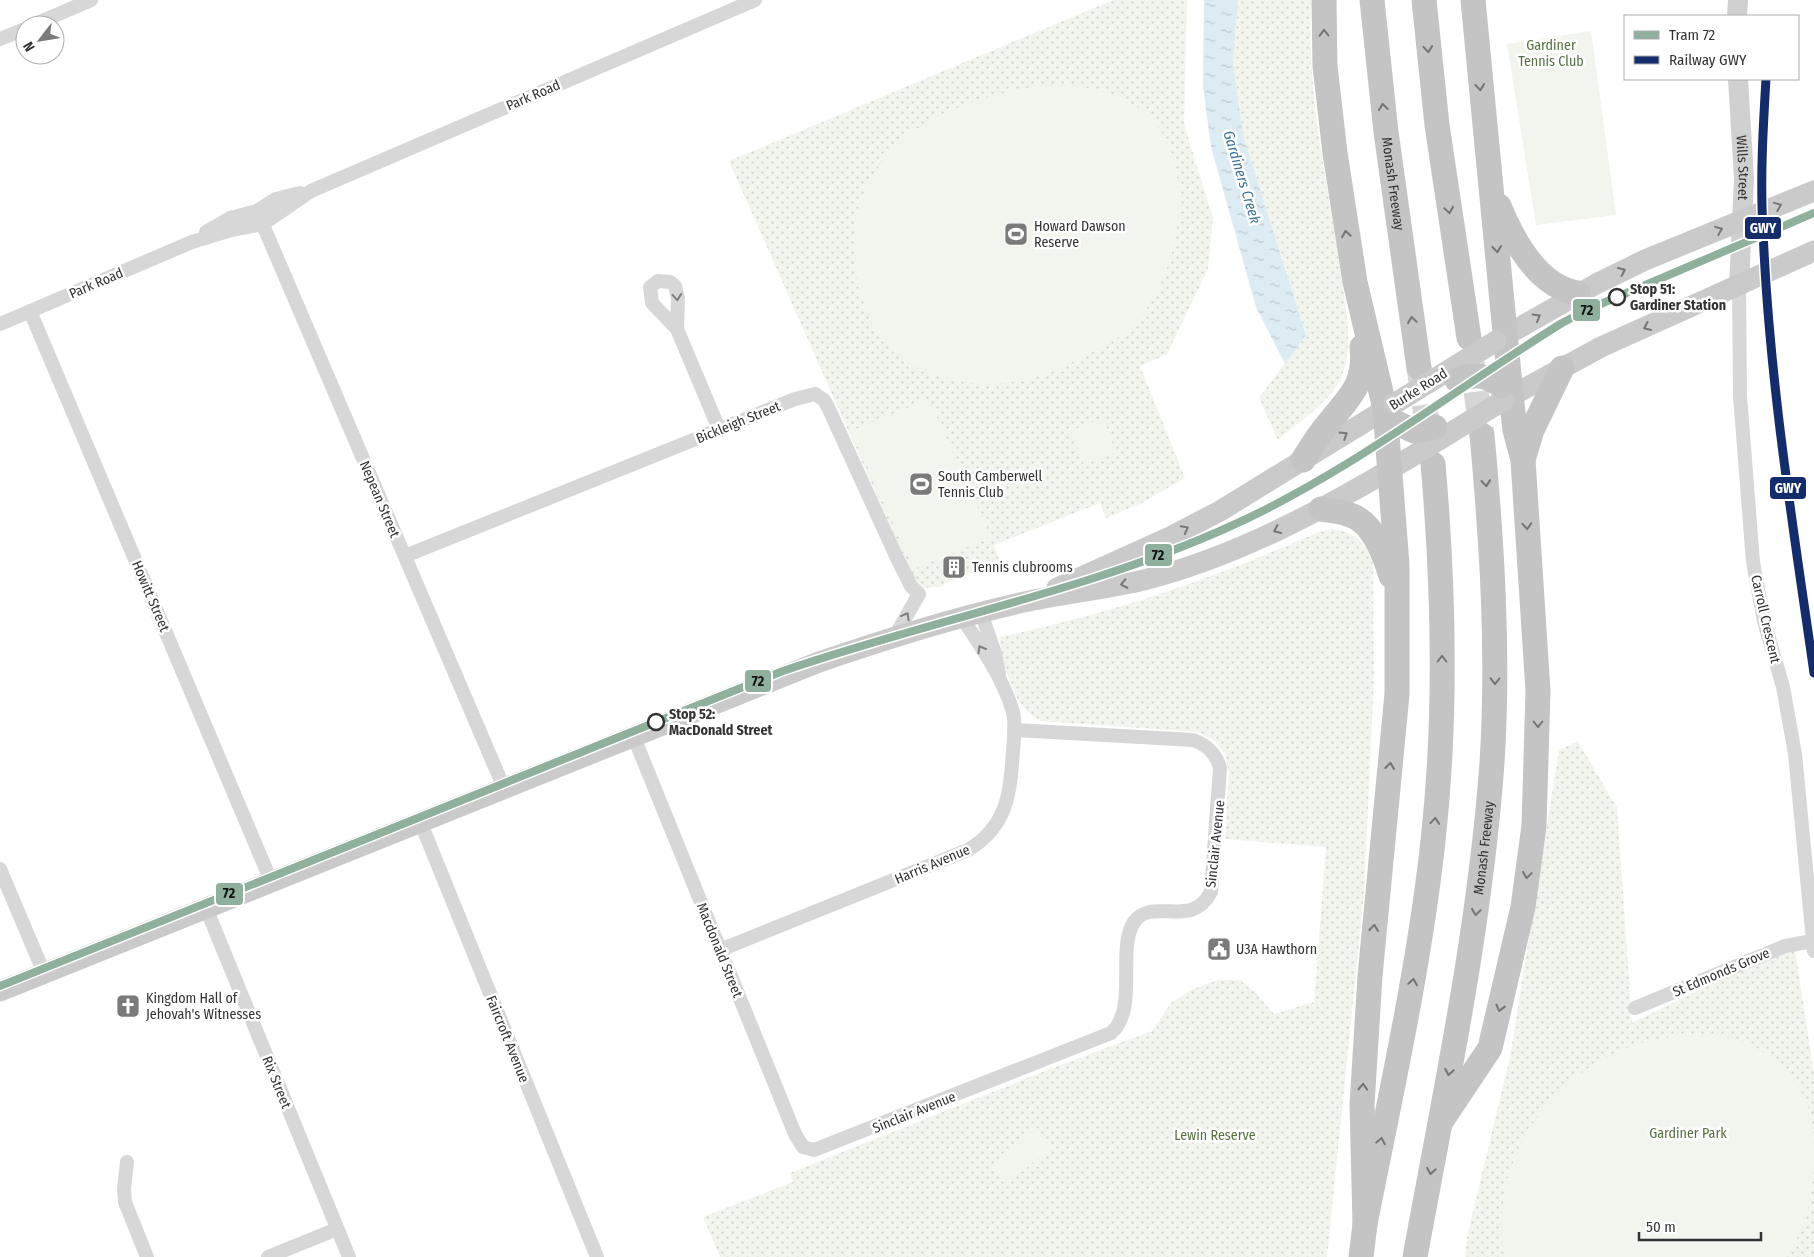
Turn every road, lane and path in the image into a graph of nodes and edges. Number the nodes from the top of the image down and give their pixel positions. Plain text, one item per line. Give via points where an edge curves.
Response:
1 (91, 0) edge
2 (755, 0) edge
3 (1324, 0) edge
4 (1372, 0) edge
5 (1424, 0) edge
6 (1472, 0) edge
7 (1738, 0) edge
8 (56, 15) edge
9 (1738, 15) edge
10 (15, 32) edge
11 (0, 39) edge
12 (1738, 80) edge
13 (1490, 183) junction
14 (310, 191) junction
15 (1814, 191) edge
16 (257, 211) junction
17 (1742, 220) junction
18 (263, 224) junction
19 (192, 242) junction
20 (1814, 251) edge
21 (1354, 282) junction
22 (1739, 286) junction
23 (1578, 293) junction
24 (30, 311) junction
25 (0, 324) edge
26 (677, 329) dead end
27 (1469, 338) tunnel mouth
28 (1500, 338) junction
29 (1562, 368) junction
30 (1424, 375) junction
31 (1506, 394) junction
32 (1392, 412) junction
33 (720, 429) junction
34 (1474, 429) junction
35 (1303, 460) junction
36 (1523, 460) junction
37 (1434, 464) tunnel mouth
38 (1395, 467) junction
39 (1320, 509) junction
40 (404, 556) junction
41 (1029, 601) junction
42 (1398, 602) junction
43 (972, 616) junction
44 (894, 638) junction
45 (1000, 679) junction
46 (1014, 730) junction
47 (633, 736) junction
48 (504, 788) junction
49 (420, 821) junction
50 (0, 869) edge
51 (271, 881) junction
52 (206, 908) junction
53 (1813, 946) edge
54 (720, 950) junction
55 (44, 973) junction
56 (0, 991) edge
57 (1634, 1008) dead end
58 (1440, 1123) junction
59 (819, 1150) joint
60 (127, 1162) dead end
61 (1365, 1224) junction
62 (337, 1230) junction
63 (147, 1257) edge
64 (268, 1257) edge
65 (349, 1257) edge
66 (597, 1257) edge
67 (1362, 1257) edge
68 (1416, 1257) edge

1 - 8 street
2 - 14 street, Park Road
21 -> 3 highway via 1329,109
30 -> 4 highway, Monash Freeway via 1386,132
5 -> 27 highway via 1437,124
6 -> 13 highway
7 - 9 street
10 - 11 street
12 - 17 street, Wills Street via 1744,178
13 - 23 highway via 1510,233 1528,258 1555,284
13 -> 28 highway
14 - 16 street, Park Road via 276,199
14 - 18 street, Park Road
17 -> 15 main road, Burke Road
16 - 18 street, Nepean Street
16 - 19 street, Park Road via 222,222
17 - 22 street, Wills Street
23 -> 17 main road, Burke Road via 1645,260
18 - 19 street, Park Road
18 - 40 street, Nepean Street
19 - 24 street, Park Road
20 - 22 main road, Burke Road
21 - 32 highway
21 - 35 highway via 1362,353 1360,381
22 -> 29 main road, Burke Road via 1601,347
22 - 53 street, Carroll Crescent via 1740,396 1753,562 1764,621 1790,718 1800,791
28 -> 23 main road, Burke Road
24 - 25 street, Park Road
24 - 51 street, Howitt Street
26 - 33 street
28 - 30 main road, Burke Road, bridge
28 - 31 highway
29 - 31 main road, Burke Road
29 - 36 highway via 1532,430
30 - 31 highway, bridge via 1478,375
30 - 32 main road, Burke Road, bridge
31 - 34 main road, Burke Road, bridge
31 - 36 highway
32 - 34 highway, bridge via 1408,430 1418,431 1442,424
35 -> 32 main road, Burke Road
32 - 38 highway
33 - 40 street, Bickleigh Street
44 -> 33 street, Bickleigh Street via 919,594 907,580 828,407 819,396 810,394
34 - 38 main road, Burke Road, bridge
34 -> 58 highway, Monash Freeway via 1495,609 1492,762 1474,922
41 -> 35 main road, Burke Road via 1192,526
36 -> 58 highway via 1538,691 1534,826 1523,907 1490,1048
61 -> 37 highway via 1409,1006 1433,841 1443,706 1442,605
38 - 39 main road, Burke Road
38 - 42 highway
39 -> 41 main road, Burke Road via 1249,542 1145,579
39 - 42 highway via 1348,514 1366,526 1386,559
40 - 48 street, Nepean Street
41 - 43 main road, Burke Road
61 -> 42 highway via 1362,1105 1370,976 1397,694
43 - 44 main road, Burke Road
45 -> 43 street, Harris Avenue
43 - 45 street, Harris Avenue via 995,653
44 - 47 main road, Burke Road via 785,674
45 - 46 street, Harris Avenue via 1012,712
46 - 54 street, Harris Avenue via 1005,807 994,829 978,844
46 - 59 street, Sinclair Avenue via 1192,740 1208,747 1220,768 1211,892 1202,905 1188,912 1152,912 1134,922 1129,938 1123,1014 1111,1033
47 - 48 main road, Burke Road
47 - 54 street, Macdonald Street
48 - 49 main road, Burke Road
49 - 51 main road, Burke Road
49 - 66 street, Faircroft Avenue
50 - 55 street
51 - 52 main road, Burke Road
52 - 55 main road, Burke Road
52 - 62 street, Rix Street
53 - 57 street, St Edmonds Grove via 1795,944
54 - 59 street, Macdonald Street via 795,1134 808,1150
55 - 56 main road, Burke Road
58 -> 68 highway, Monash Freeway
60 - 63 street via 125,1202
61 - 67 highway
62 - 64 street
62 - 65 street, Rix Street

